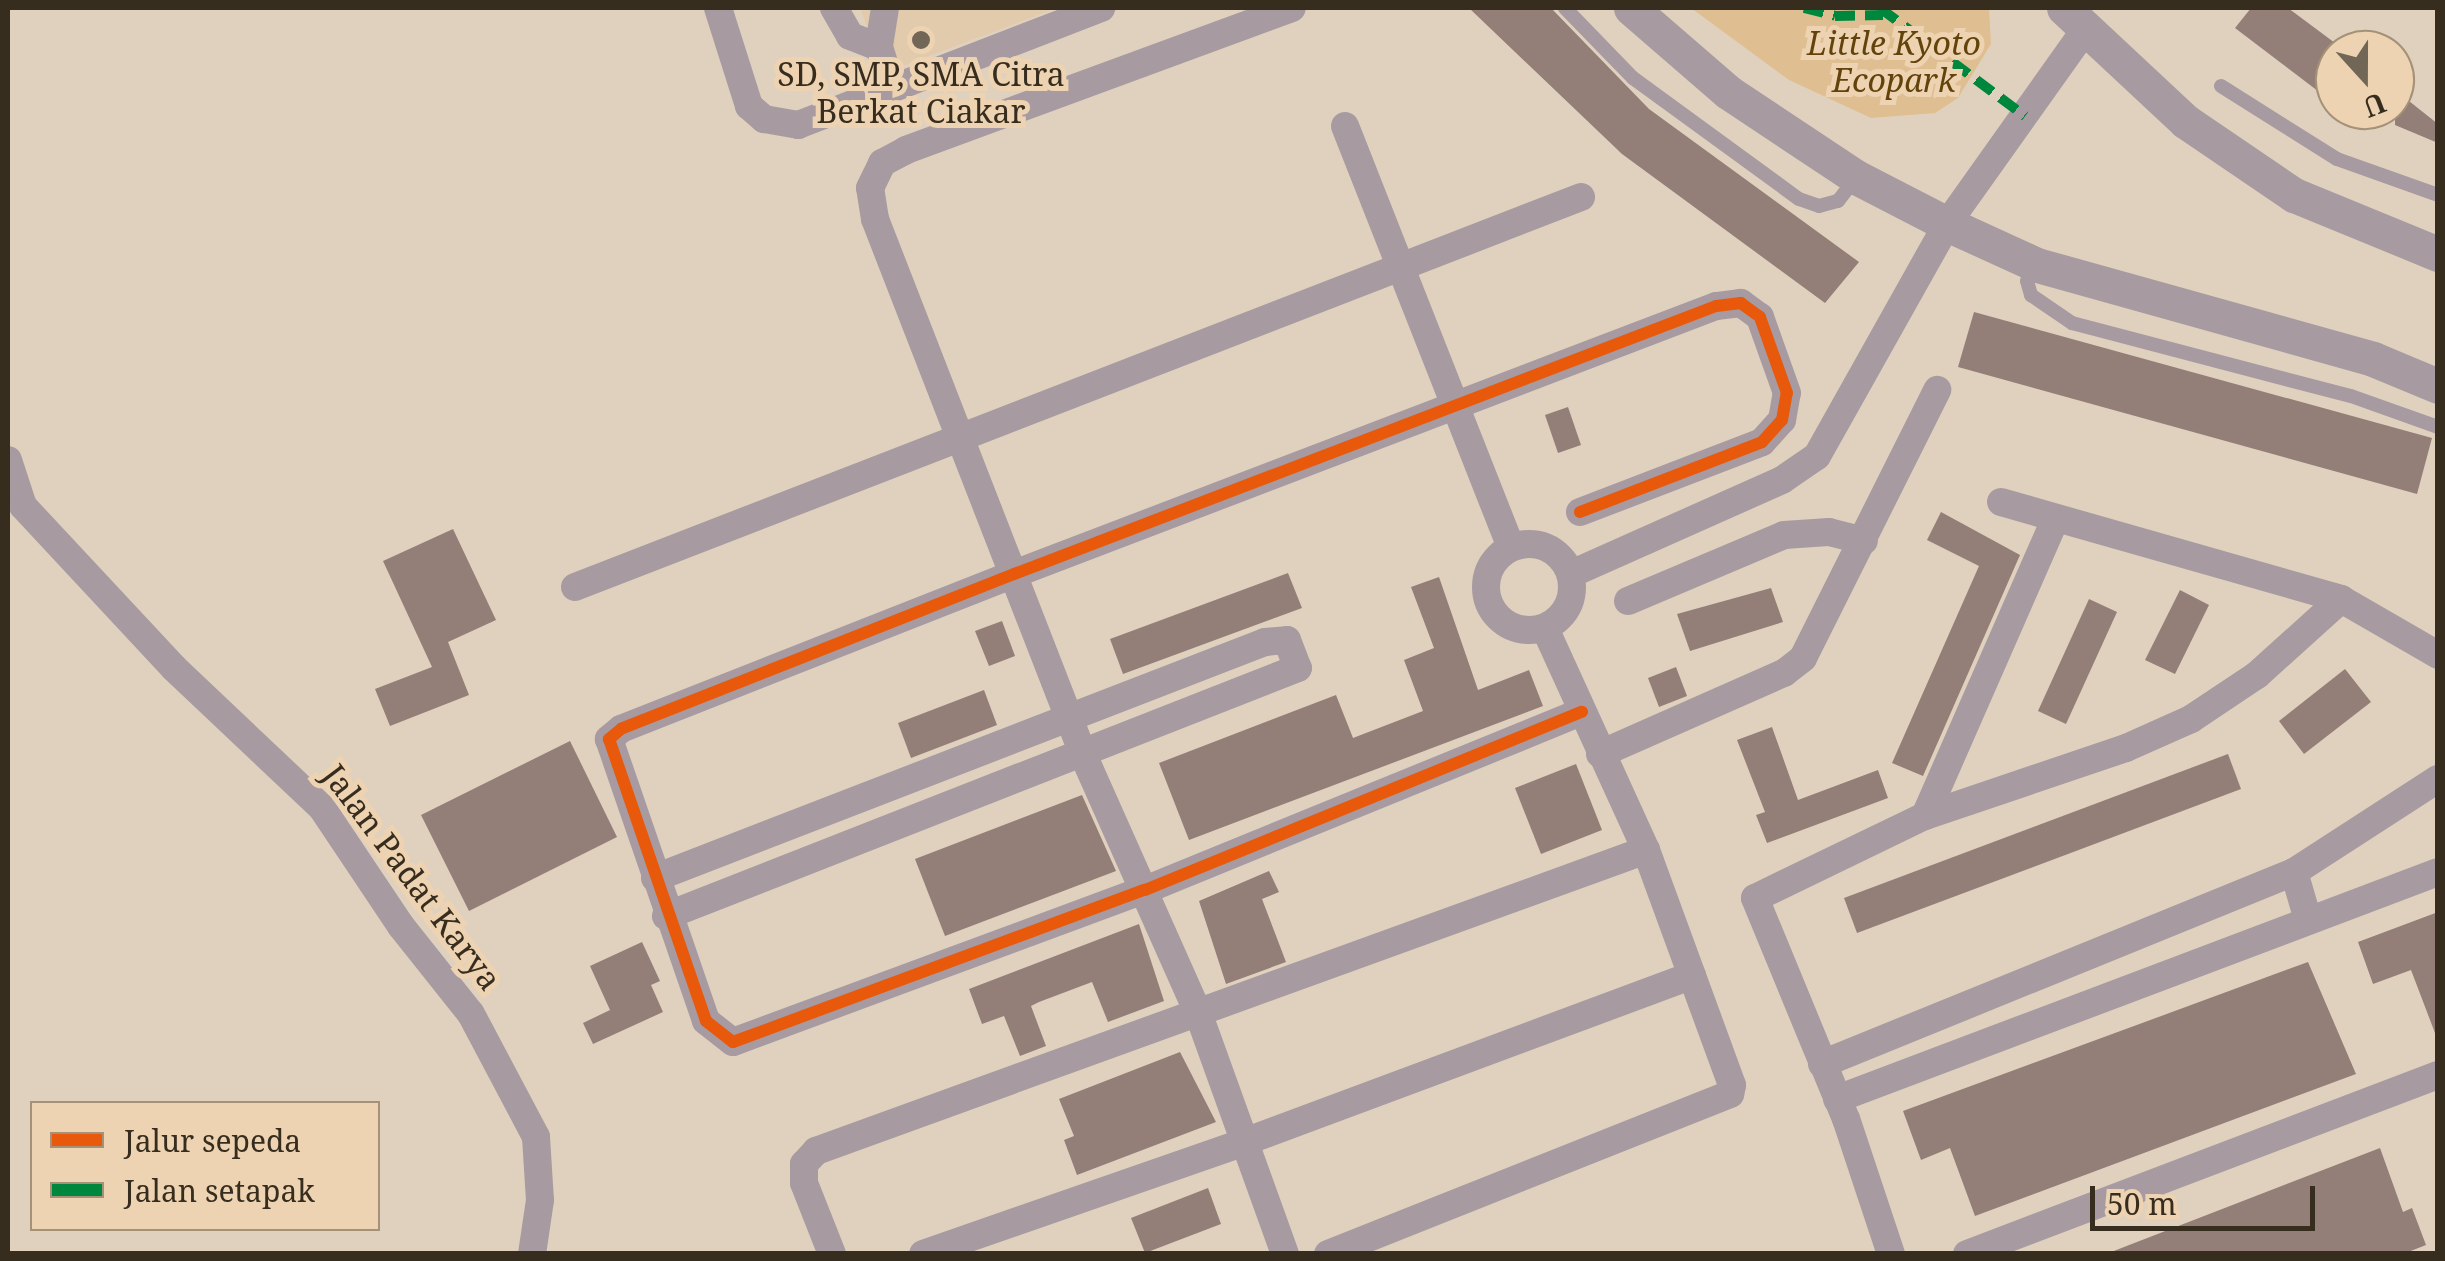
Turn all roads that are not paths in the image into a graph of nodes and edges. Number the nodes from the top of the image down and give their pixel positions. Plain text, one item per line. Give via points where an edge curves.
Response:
1 (718, 8) edge
2 (834, 8) edge
3 (885, 8) edge
4 (1101, 8) edge
5 (1292, 8) edge
6 (1565, 8) edge
7 (1631, 8) edge
8 (2074, 19) edge
9 (880, 48) junction
10 (2221, 86) dead end
11 (892, 88) junction
12 (1345, 126) dead end
13 (1856, 177) junction
14 (2438, 195) edge
15 (1581, 197) dead end
16 (1947, 224) junction
17 (2438, 254) edge
18 (2037, 265) junction
19 (1400, 267) junction
20 (2438, 386) edge
21 (1937, 390) dead end
22 (1455, 405) junction
23 (2438, 427) edge
24 (960, 438) junction
25 (8, 460) edge
26 (2001, 502) dead end
27 (15, 506) edge
28 (1580, 512) dead end
29 (2054, 520) junction
30 (1864, 541) junction
31 (1511, 548) junction
32 (1014, 574) junction
33 (1571, 574) junction
34 (575, 587) dead end
35 (2341, 600) junction
36 (1628, 601) dead end
37 (1545, 628) junction
38 (2438, 655) edge
39 (1582, 712) junction
40 (1069, 718) junction
41 (1083, 754) junction
42 (1600, 754) junction
43 (2438, 778) edge
44 (1924, 816) junction
45 (1646, 850) junction
46 (2294, 872) junction
47 (2438, 872) edge
48 (654, 878) junction
49 (1145, 890) junction
50 (666, 916) junction
51 (2308, 920) junction
52 (1692, 975) junction
53 (1200, 1015) junction
54 (1822, 1064) junction
55 (2438, 1074) edge
56 (1837, 1099) junction
57 (1244, 1142) junction
58 (532, 1254) edge
59 (832, 1254) edge
60 (923, 1254) edge
61 (1285, 1254) edge
62 (1328, 1254) edge
63 (1891, 1254) edge
64 (1967, 1254) edge

1 - 11 street via 749,106 764,119 798,125
2 - 9 street via 850,36
3 - 9 street
4 - 11 street
5 - 24 street via 882,163 870,188 875,219
6 - 13 lane via 1633,78 1799,198 1819,206 1838,200
7 - 13 street via 1728,92
8 - 16 street
8 - 17 street via 2186,121 2294,195
9 - 11 street
10 - 14 lane via 2337,159
12 - 19 street
13 - 16 street
15 - 19 street
16 - 18 street
16 - 33 street via 1816,456 1782,480
18 - 20 street via 2373,359
18 - 23 lane via 2027,281 2031,295 2072,323 2351,396
19 - 22 street
19 - 24 street
21 - 30 street
22 - 28 street via 1716,306 1742,303 1760,317 1787,393 1782,420 1762,442
22 - 31 street
22 - 32 street
24 - 32 street
24 - 34 street
25 - 27 street, Jalan Padat Karya
26 - 29 street
27 - 58 street, Jalan Padat Karya via 322,808 401,926 472,1014 536,1137 540,1200
29 - 35 street
29 - 44 street
30 - 36 street via 1829,532 1784,536
30 - 42 street via 1813,644 1794,668
31 - 33 street via 1540,545
31 - 37 street via 1490,568 1492,611 1516,628
32 - 40 street
32 - 48 street via 614,732 609,739
33 - 37 street via 1569,606
35 - 38 street
35 - 44 street via 2257,675 2191,719 2126,748
37 - 39 street
39 - 42 street
39 - 49 street
40 - 41 street
40 - 41 street via 1266,642 1288,643 1296,674
40 - 48 street
41 - 49 street
41 - 50 street
42 - 45 street
43 - 46 street
44 - 54 street via 1755,898
45 - 52 street
45 - 53 street
46 - 51 street
46 - 54 street
47 - 51 street
48 - 50 street
49 - 50 street via 733,1042 706,1022
49 - 53 street
51 - 56 street
52 - 57 street
52 - 62 street via 1732,1085 1722,1102
53 - 57 street
53 - 59 street via 816,1151 804,1164 804,1183
54 - 56 street
55 - 64 street
56 - 63 street
57 - 60 street
57 - 61 street

